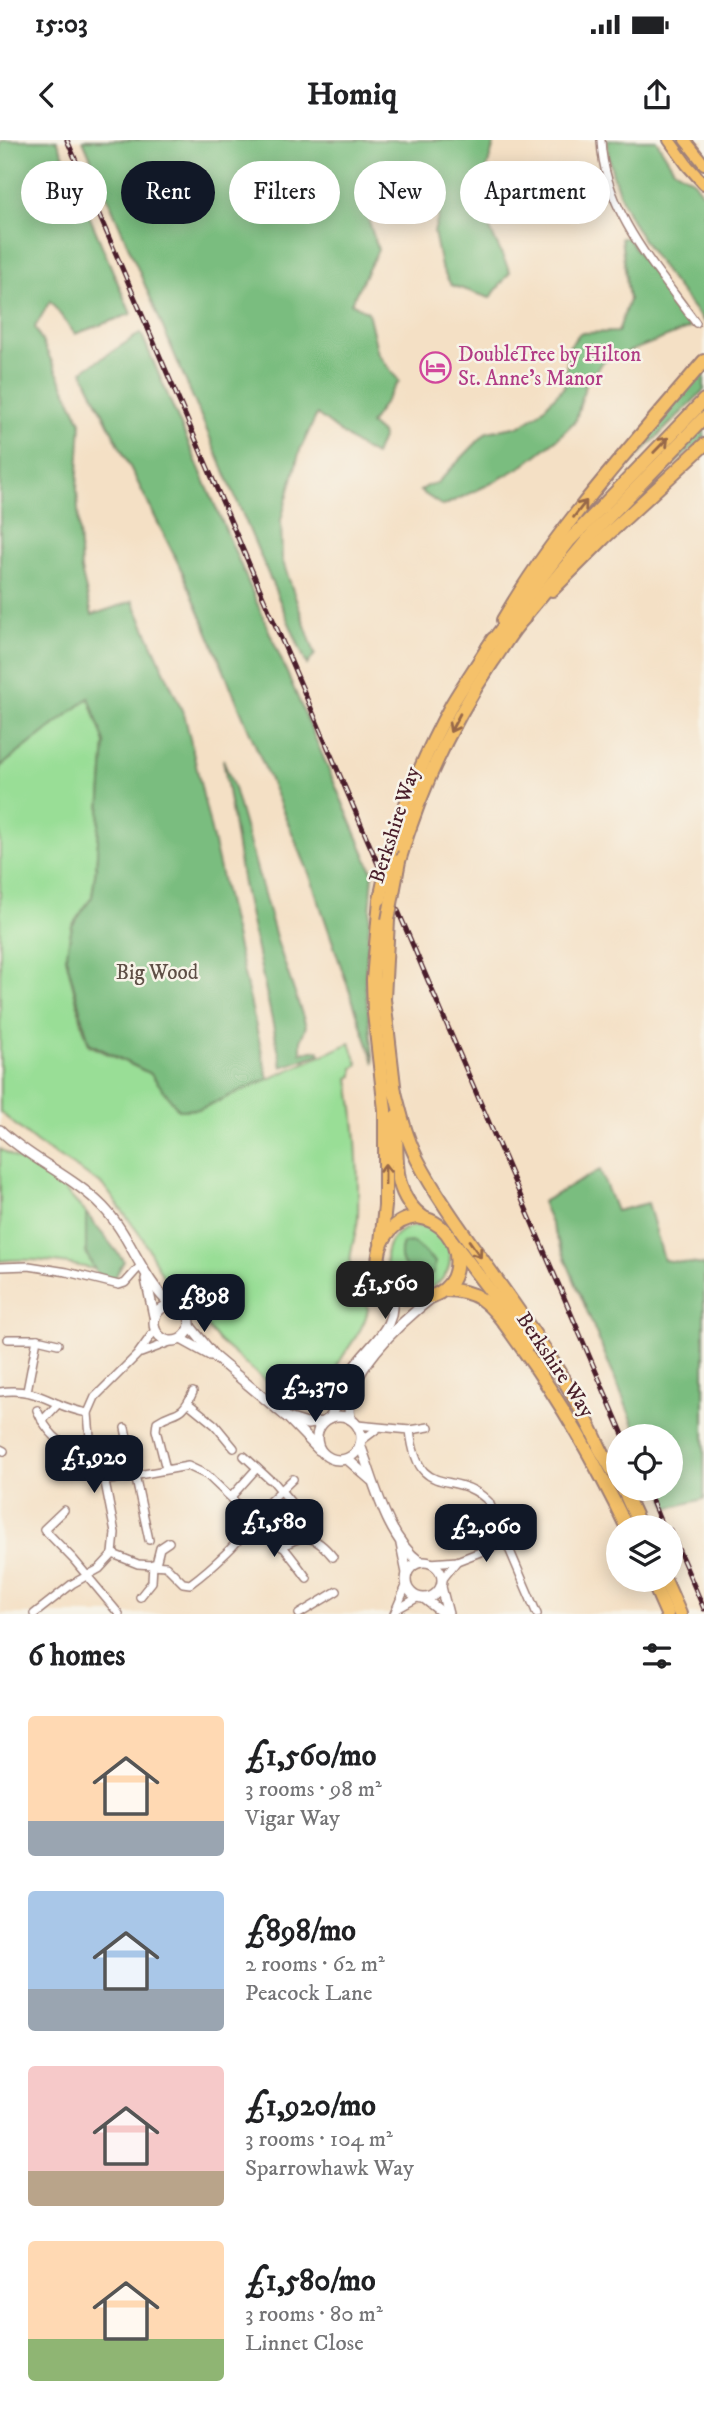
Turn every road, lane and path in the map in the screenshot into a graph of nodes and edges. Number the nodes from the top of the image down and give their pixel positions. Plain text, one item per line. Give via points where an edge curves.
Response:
1 (601, 140) edge
2 (669, 140) edge
3 (685, 140) edge
4 (704, 164) edge
5 (704, 184) edge
6 (696, 323) dead end
7 (704, 361) edge
8 (704, 400) edge
9 (704, 418) edge
10 (704, 445) edge
11 (518, 624) junction
12 (488, 647) junction
13 (394, 1088) junction
14 (0, 1130) edge
15 (424, 1218) junction
16 (452, 1241) junction
17 (381, 1242) junction
18 (0, 1267) edge
19 (143, 1268) junction
20 (390, 1289) junction
21 (440, 1293) junction
22 (171, 1305) junction
23 (154, 1316) junction
24 (190, 1326) junction
25 (155, 1330) junction
26 (9, 1339) dead end
27 (37, 1339) junction
28 (181, 1339) junction
29 (170, 1342) junction
30 (58, 1344) dead end
31 (137, 1355) junction
32 (215, 1357) junction
33 (27, 1391) junction
34 (0, 1392) edge
35 (193, 1392) dead end
36 (188, 1403) junction
37 (58, 1404) junction
38 (37, 1410) dead end
39 (88, 1413) junction
40 (289, 1419) junction
41 (326, 1420) junction
42 (42, 1421) junction
43 (354, 1422) junction
44 (429, 1427) dead end
45 (125, 1428) dead end
46 (378, 1429) junction
47 (410, 1430) junction
48 (360, 1443) junction
49 (234, 1448) dead end
50 (319, 1450) junction
51 (81, 1452) dead end
52 (602, 1452) junction
53 (244, 1456) dead end
54 (347, 1459) junction
55 (606, 1459) edge
56 (257, 1468) junction
57 (166, 1469) junction
58 (135, 1475) junction
59 (293, 1479) dead end
60 (371, 1480) junction
61 (105, 1481) junction
62 (281, 1491) junction
63 (231, 1497) junction
64 (294, 1506) dead end
65 (64, 1510) dead end
66 (620, 1515) edge
67 (252, 1520) junction
68 (149, 1540) dead end
69 (169, 1542) dead end
70 (506, 1542) junction
71 (400, 1544) junction
72 (282, 1547) junction
73 (113, 1554) junction
74 (332, 1557) dead end
75 (457, 1561) junction
76 (425, 1563) junction
77 (154, 1564) junction
78 (407, 1573) junction
79 (87, 1575) junction
80 (307, 1578) dead end
81 (442, 1583) junction
82 (406, 1586) junction
83 (337, 1591) dead end
84 (657, 1592) edge
85 (670, 1592) edge
86 (140, 1597) dead end
87 (421, 1598) junction
88 (396, 1611) edge
89 (34, 1614) edge
90 (119, 1614) edge
91 (299, 1614) edge
92 (446, 1614) edge
93 (537, 1614) edge
94 (667, 1614) edge
95 (680, 1614) edge

1 - 6 street via 605,176 616,202 638,242
2 - 5 main road
3 - 4 main road
12 -> 7 highway via 565,529
12 -> 8 highway via 569,541
9 - 11 highway via 593,533
10 - 11 highway
11 -> 13 highway, Berkshire Way, bridge via 446,741 423,790 400,862 388,920 384,999
17 -> 12 highway, Berkshire Way, bridge via 385,1110 373,980 380,899 409,796 453,702
13 - 15 highway, Berkshire Way via 399,1186
13 -> 52 highway via 418,1160 556,1366
14 - 19 street via 92,1196 123,1233
15 - 16 highway via 439,1225
15 - 17 highway via 400,1222
16 - 21 highway via 456,1269
16 - 52 highway, Berkshire Way via 527,1338
17 - 20 highway via 378,1267
18 - 19 street via 29,1266 119,1285
19 - 22 street
19 - 23 street
20 - 21 highway via 408,1298
20 - 41 street via 393,1314 351,1373
21 - 43 street via 398,1328 361,1373 350,1395
21 - 66 highway, Berkshire Way via 474,1295 498,1316 565,1411
22 - 23 street
22 - 24 street via 186,1311
23 - 25 street
24 - 28 street
24 - 32 street
25 - 29 street
25 - 31 street
26 - 27 street
27 - 30 street
27 - 33 street
28 - 29 street
28 - 32 street
29 - 31 street
31 - 39 street via 95,1396
32 - 40 street
33 - 34 street
33 - 37 street
35 - 36 street
36 - 49 street
36 - 57 street via 179,1414 157,1422
37 - 39 street
37 - 42 street
38 - 42 street
39 - 61 street via 90,1437
40 - 41 street via 307,1424
40 - 50 street
41 - 43 street via 342,1417
41 - 50 street via 317,1434
42 - 51 street via 55,1438
43 - 46 street
43 - 48 street via 361,1433
44 - 47 street
45 - 58 street
46 - 47 street
46 - 48 street
47 - 70 street via 415,1458 423,1472 435,1480 477,1491 489,1502
48 - 54 street
48 - 60 street
50 - 54 street via 332,1460
52 - 55 highway, Berkshire Way
53 - 56 street
54 - 60 street
56 - 62 street
56 - 63 street
57 - 58 street
57 - 63 street via 197,1469
58 - 61 street
58 - 68 street
59 - 62 street
60 - 71 street
61 - 73 street via 115,1533
62 - 64 street
62 - 67 street
63 - 67 street
65 - 79 street via 44,1529
67 - 72 street
67 - 77 street via 190,1584 183,1583 170,1568
69 - 77 street via 160,1548
70 - 75 street
70 - 93 street
71 - 76 street
71 - 78 street
72 - 74 street via 295,1539 310,1538 321,1542
72 - 80 street
73 - 77 street via 138,1564
73 - 79 street
75 - 76 street
75 - 81 street
76 - 78 street via 412,1566
76 - 81 street via 438,1569
77 - 86 street via 152,1583
78 - 82 street
79 - 89 street
79 - 90 street
81 - 87 street via 434,1596
81 - 92 street
82 - 87 street
82 - 88 street
83 - 91 street
84 - 94 highway
85 - 95 highway
87 - 88 street
87 - 92 street

